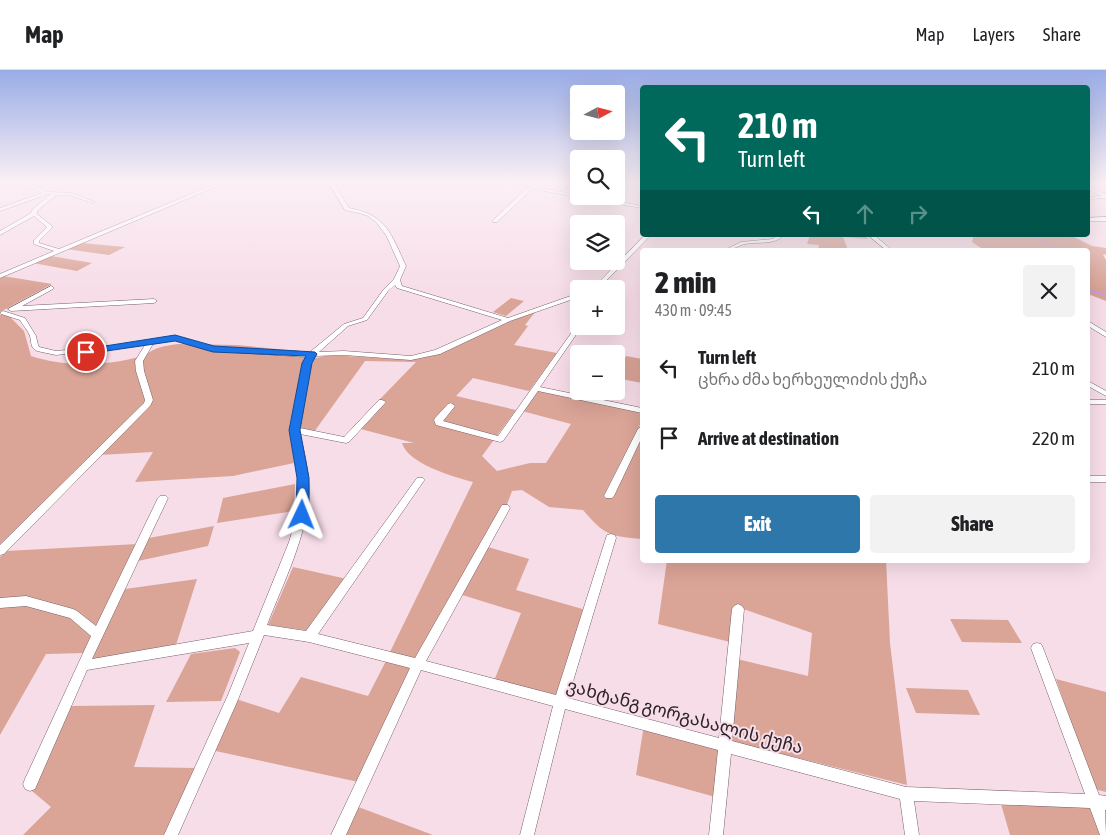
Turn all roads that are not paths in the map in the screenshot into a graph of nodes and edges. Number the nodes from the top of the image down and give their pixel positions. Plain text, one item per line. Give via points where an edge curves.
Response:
1 (27, 218) edge
2 (39, 218) edge
3 (139, 218) edge
4 (373, 218) edge
5 (499, 218) edge
6 (1106, 219) edge
7 (1090, 220) edge
8 (495, 221) dead end
9 (0, 232) edge
10 (646, 237) edge
11 (779, 237) edge
12 (873, 237) edge
13 (732, 248) edge
14 (887, 248) edge
15 (58, 251) junction
16 (0, 276) edge
17 (397, 280) junction
18 (607, 280) edge
19 (51, 288) dead end
20 (570, 298) edge
21 (154, 301) dead end
22 (10, 309) junction
23 (1, 314) edge
24 (508, 320) junction
25 (1090, 324) edge
26 (573, 335) edge
27 (1106, 335) edge
28 (150, 343) junction
29 (312, 354) junction
30 (1090, 384) edge
31 (535, 388) junction
32 (1106, 394) edge
33 (382, 402) dead end
34 (1090, 402) edge
35 (1106, 402) edge
36 (451, 406) dead end
37 (640, 411) edge
38 (294, 430) junction
39 (640, 433) edge
40 (1090, 479) edge
41 (420, 480) dead end
42 (1106, 480) edge
43 (609, 496) dead end
44 (163, 498) dead end
45 (505, 508) dead end
46 (611, 538) dead end
47 (0, 551) edge
48 (0, 603) edge
49 (738, 608) dead end
50 (258, 632) junction
51 (98, 635) junction
52 (309, 637) junction
53 (1037, 648) dead end
54 (84, 664) junction
55 (418, 664) junction
56 (560, 702) junction
57 (724, 746) junction
58 (30, 784) dead end
59 (906, 794) junction
60 (1100, 802) edge
61 (1106, 832) edge
62 (172, 835) edge
63 (338, 835) edge
64 (526, 835) edge
65 (716, 835) edge
66 (912, 835) edge

1 - 9 street
2 - 15 street via 50,227 36,241 37,244
3 - 15 street
4 - 17 street via 384,225 403,266
5 - 8 street
6 - 7 street
10 - 18 street
11 - 13 street
12 - 14 street
15 - 16 street
17 - 24 street via 399,287
17 - 29 street via 365,319 346,325
19 - 22 street
20 - 24 street
21 - 22 street
22 - 23 street
23 - 28 street via 23,319 33,336 34,345 41,351 86,352
24 - 29 street via 437,352 411,358
25 - 27 street
26 - 31 street
28 - 29 street via 175,338 213,349
28 - 47 street via 140,361 149,400 147,404
29 - 38 street via 307,363
30 - 32 street
31 - 36 street via 498,439 438,422
31 - 37 street
33 - 38 street via 346,440
34 - 35 street
38 - 50 street via 302,474 302,515
39 - 43 street
40 - 42 street
41 - 52 street
44 - 51 street
45 - 55 street
46 - 56 street
48 - 51 street via 26,601 73,614
49 - 57 street
50 - 52 street, ვახტანგ გორგასალის ქუჩა
50 - 54 street, ვახტანგ გორგასალის ქუჩა
50 - 62 street via 211,750
51 - 54 street
52 - 55 street, ვახტანგ გორგასალის ქუჩა
53 - 60 street
54 - 58 street
55 - 56 street, ვახტანგ გორგასალის ქუჩა
55 - 63 street
56 - 57 street, ვახტანგ გორგასალის ქუჩა
56 - 64 street
57 - 59 street, ვახტანგ გორგასალის ქუჩა
57 - 65 street
59 - 60 street, ვახტანგ გორგასალის ქუჩა
59 - 66 street
60 - 61 street

